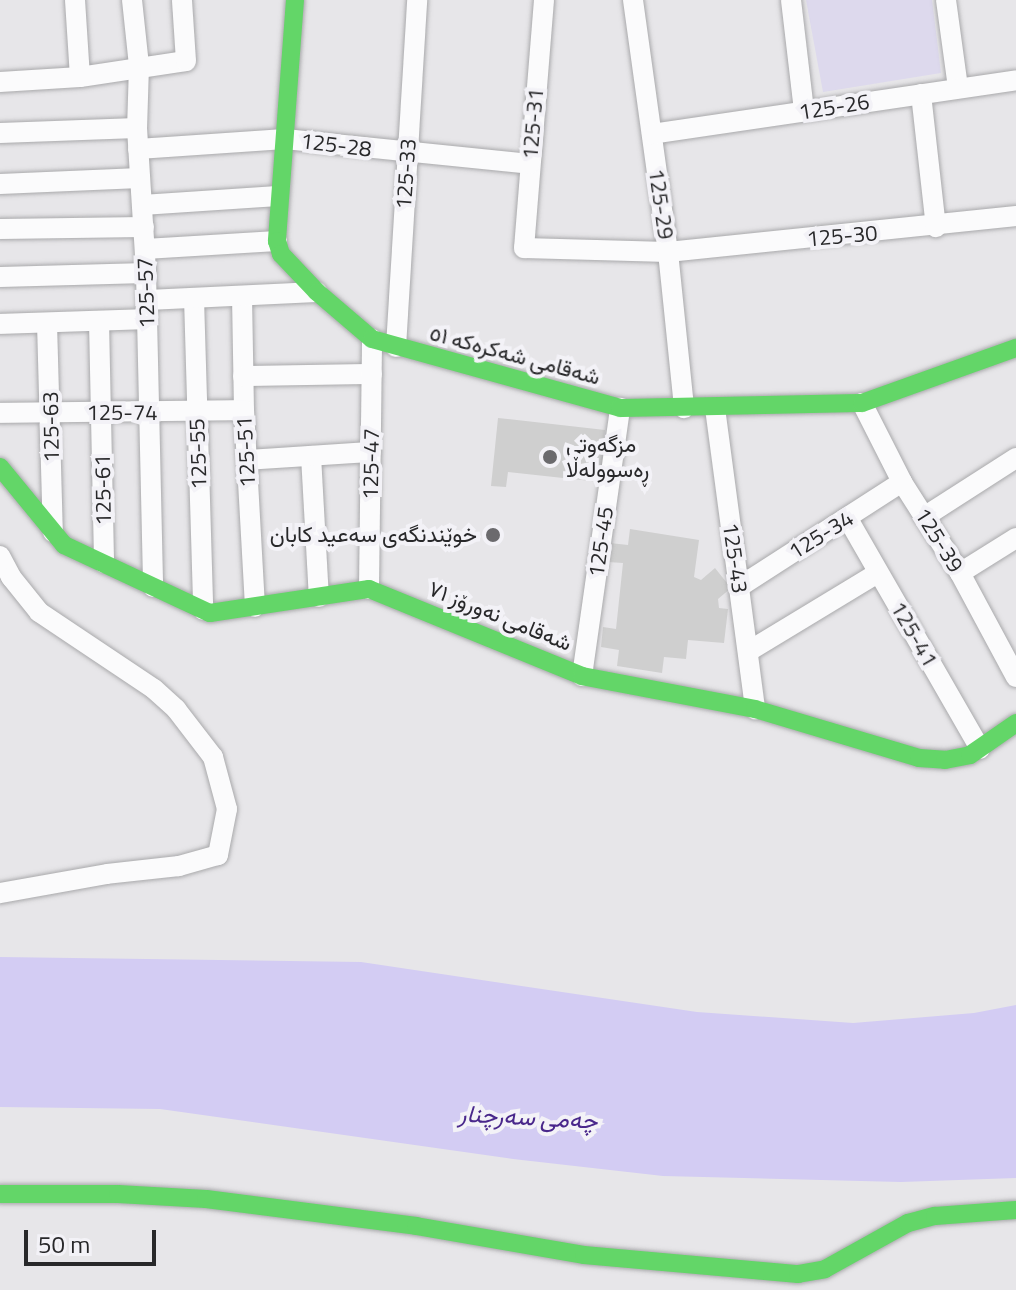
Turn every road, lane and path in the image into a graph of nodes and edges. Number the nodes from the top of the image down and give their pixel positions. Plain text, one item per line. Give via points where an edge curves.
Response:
1 (75, 0) edge
2 (132, 0) edge
3 (182, 0) edge
4 (295, 0) edge
5 (417, 0) edge
6 (544, 0) edge
7 (633, 0) edge
8 (791, 0) edge
9 (946, 0) edge
10 (139, 66) junction
11 (80, 77) junction
12 (1016, 80) edge
13 (0, 82) edge
14 (958, 88) junction
15 (921, 94) junction
16 (804, 111) junction
17 (0, 133) edge
18 (652, 134) junction
19 (137, 139) junction
20 (285, 139) junction
21 (408, 154) junction
22 (530, 164) junction
23 (140, 178) junction
24 (0, 184) edge
25 (278, 196) junction
26 (142, 205) junction
27 (1016, 216) edge
28 (144, 227) junction
29 (936, 227) junction
30 (0, 229) edge
31 (277, 241) junction
32 (524, 248) joint
33 (145, 249) junction
34 (668, 252) junction
35 (146, 273) junction
36 (0, 277) edge
37 (317, 292) junction
38 (242, 296) junction
39 (194, 298) junction
40 (147, 309) junction
41 (99, 321) junction
42 (47, 323) junction
43 (0, 324) edge
44 (372, 339) junction
45 (396, 347) junction
46 (1016, 348) edge
47 (372, 374) junction
48 (243, 376) junction
49 (862, 403) junction
50 (620, 408) junction
51 (684, 408) junction
52 (715, 408) junction
53 (244, 410) junction
54 (197, 411) junction
55 (0, 413) edge
56 (52, 413) junction
57 (101, 413) junction
58 (149, 413) junction
59 (371, 452) junction
60 (311, 456) junction
61 (1016, 458) edge
62 (247, 460) junction
63 (0, 467) edge
64 (902, 482) junction
65 (924, 517) junction
66 (848, 519) junction
67 (53, 532) junction
68 (1016, 538) edge
69 (0, 556) edge
70 (104, 563) junction
71 (878, 573) junction
72 (960, 573) junction
73 (153, 587) junction
74 (739, 587) junction
75 (369, 589) junction
76 (319, 597) junction
77 (255, 607) junction
78 (203, 610) junction
79 (749, 651) junction
80 (582, 676) junction
81 (1016, 677) edge
82 (755, 709) junction
83 (1016, 723) edge
84 (980, 749) junction
85 (0, 893) edge
86 (0, 1194) edge
87 (1016, 1210) edge

1 - 11 street
2 - 10 street, 125-57
3 - 10 street via 186,61
4 - 20 street
5 - 21 street, 125-33
6 - 22 street, 125-31
7 - 18 street, 125-29
8 - 16 street
9 - 14 street
10 - 11 street
10 - 19 street, 125-57
11 - 13 street
12 - 14 street, 125-26
14 - 15 street, 125-26
15 - 16 street, 125-26
15 - 29 street
16 - 18 street, 125-26
17 - 19 street, 125-28
18 - 34 street, 125-29
19 - 20 street, 125-28
19 - 23 street, 125-57
20 - 21 street, 125-28
20 - 25 street
21 - 22 street, 125-28
21 - 45 street, 125-33
22 - 32 street, 125-31
23 - 24 street
23 - 26 street, 125-57
25 - 26 street
25 - 31 street
26 - 28 street, 125-57
27 - 29 street, 125-30
28 - 30 street
28 - 33 street, 125-57
29 - 34 street, 125-30
31 - 33 street
31 - 37 street, شەقامی شەکرەکە ٥١ via 281,254
32 - 34 street, 125-30
33 - 35 street, 125-57
34 - 51 street, 125-29
35 - 36 street
35 - 40 street, 125-57
37 - 38 street
37 - 44 street, شەقامی شەکرەکە ٥١
38 - 39 street
38 - 48 street, 125-51
39 - 40 street
39 - 54 street, 125-55
40 - 41 street
40 - 58 street, 125-57
41 - 42 street
41 - 57 street, 125-61
42 - 43 street
42 - 56 street, 125-63
44 - 45 street, شەقامی شەکرەکە ٥١
44 - 47 street, 125-47
45 - 50 street, شەقامی شەکرەکە ٥١
46 - 49 street, شەقامی شەکرەکە ٥١
47 - 48 street
47 - 59 street, 125-47
48 - 53 street, 125-51
49 - 52 street, شەقامی شەکرەکە ٥١
49 - 64 street, 125-39
50 - 51 street, شەقامی شەکرەکە ٥١
50 - 80 street, 125-45
51 - 52 street, شەقامی شەکرەکە ٥١
52 - 74 street, 125-43
53 - 54 street, 125-74
53 - 62 street, 125-51
54 - 58 street, 125-74
54 - 78 street, 125-55
55 - 56 street, 125-74
56 - 57 street, 125-74
56 - 67 street, 125-63
57 - 58 street, 125-74
57 - 70 street, 125-61
58 - 73 street, 125-57
59 - 60 street
59 - 75 street, 125-47
60 - 62 street
60 - 76 street
61 - 65 street
62 - 77 street, 125-51
63 - 67 street
64 - 65 street, 125-39
64 - 66 street, 125-34
65 - 72 street, 125-39
66 - 71 street, 125-41
66 - 74 street, 125-34
67 - 70 street via 64,545
68 - 72 street
69 - 85 street via 39,612 176,709 213,757 227,809 218,855 179,866
70 - 73 street
71 - 79 street
71 - 84 street, 125-41
72 - 81 street, 125-39
73 - 78 street
74 - 79 street, 125-43
75 - 76 street
75 - 80 street, شەقامی نەورۆز ٧١
76 - 77 street
77 - 78 street
79 - 82 street, 125-43
80 - 82 street, شەقامی نەورۆز ٧١
82 - 84 street, شەقامی نەورۆز ٧١ via 919,758 958,759
83 - 84 street, شەقامی نەورۆز ٧١
86 - 87 street via 206,1199 416,1226 584,1255 798,1274 825,1269 908,1223

